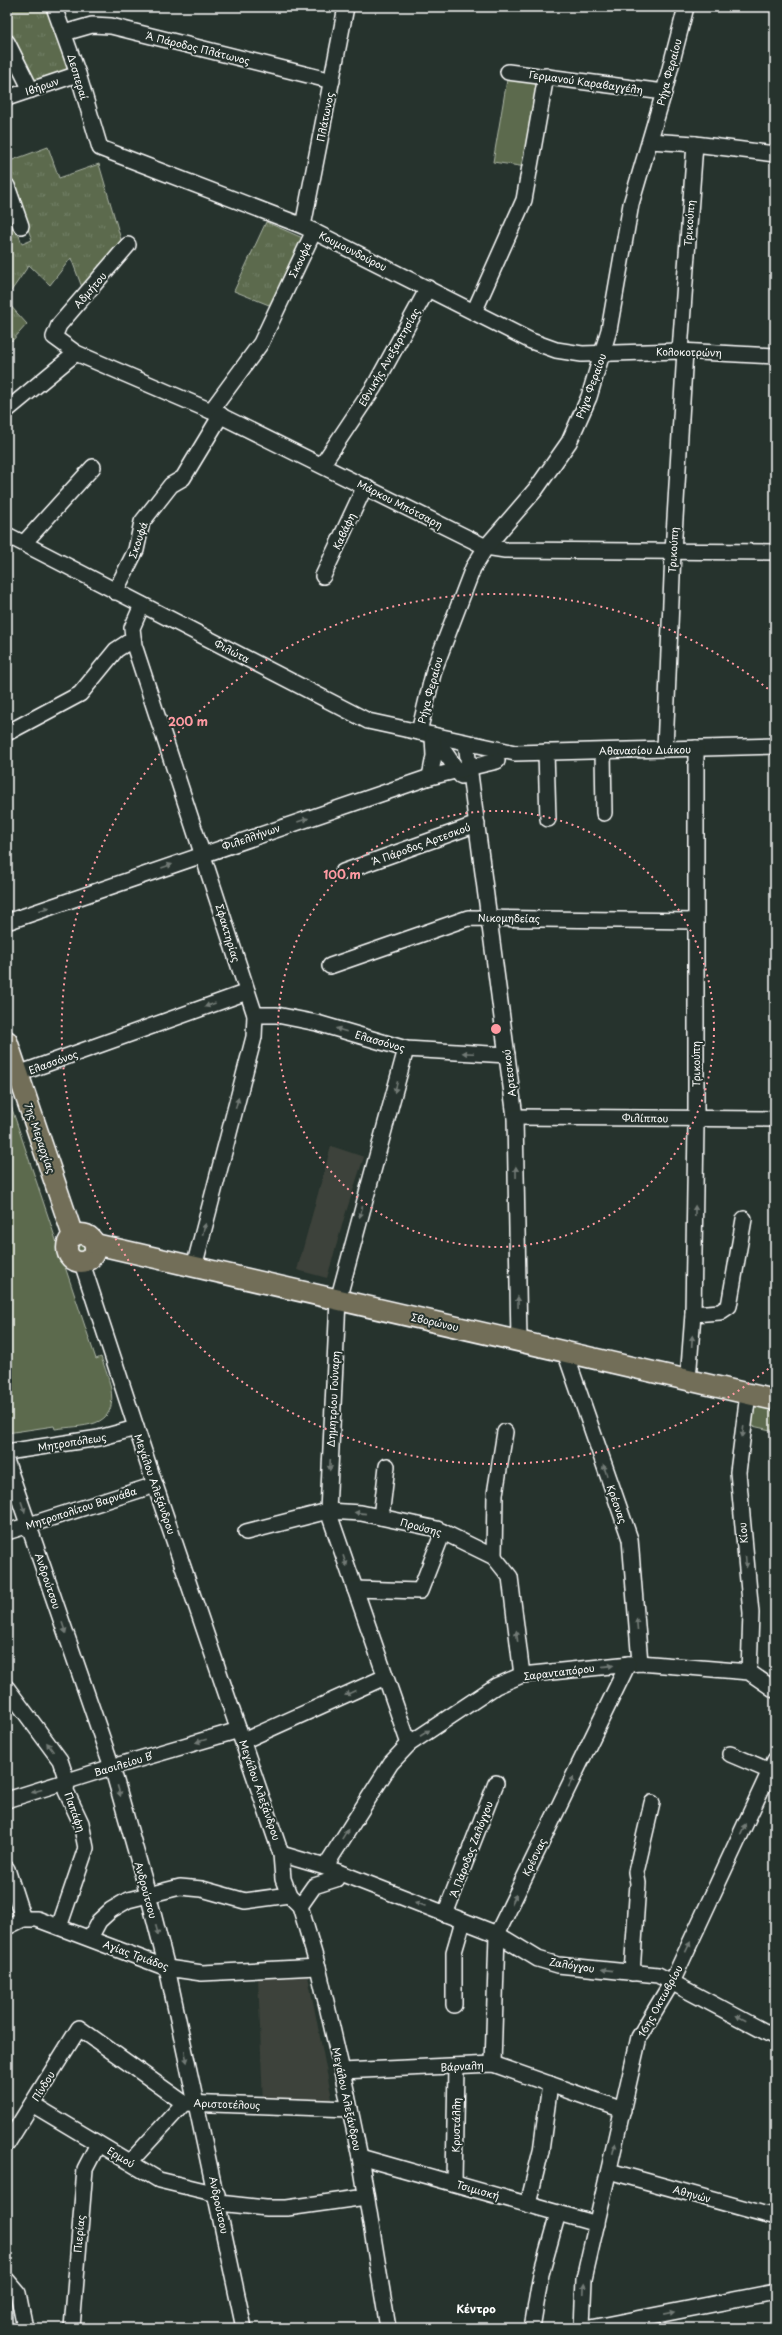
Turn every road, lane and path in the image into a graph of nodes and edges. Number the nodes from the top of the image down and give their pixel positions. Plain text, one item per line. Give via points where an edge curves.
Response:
1 (54, 7) edge
2 (346, 7) edge
3 (686, 7) edge
4 (64, 34) junction
5 (7, 42) edge
6 (508, 72) dead end
7 (78, 74) junction
8 (546, 76) junction
9 (332, 81) junction
10 (31, 90) junction
11 (664, 92) junction
12 (7, 98) edge
13 (650, 141) junction
14 (695, 144) junction
15 (100, 148) joint
16 (775, 154) edge
17 (7, 186) edge
18 (21, 226) dead end
19 (309, 228) junction
20 (128, 245) dead end
21 (428, 288) junction
22 (474, 312) junction
23 (54, 337) joint
24 (682, 351) junction
25 (604, 352) junction
26 (76, 353) junction
27 (775, 356) edge
28 (7, 410) edge
29 (216, 413) junction
30 (322, 465) junction
31 (93, 467) dead end
32 (365, 486) junction
33 (7, 535) edge
34 (24, 543) junction
35 (486, 547) junction
36 (673, 552) junction
37 (775, 552) edge
38 (323, 576) dead end
39 (115, 592) junction
40 (142, 605) junction
41 (133, 639) junction
42 (7, 733) edge
43 (426, 733) junction
44 (466, 743) junction
45 (775, 746) edge
46 (696, 748) junction
47 (665, 749) junction
48 (603, 751) junction
49 (546, 752) junction
50 (515, 753) junction
51 (497, 761) junction
52 (463, 768) junction
53 (430, 777) junction
54 (604, 813) dead end
55 (548, 819) dead end
56 (477, 824) junction
57 (204, 853) junction
58 (344, 872) dead end
59 (488, 918) junction
60 (696, 921) junction
61 (7, 922) edge
62 (330, 966) dead end
63 (247, 992) junction
64 (255, 1015) junction
65 (7, 1040) edge
66 (406, 1049) junction
67 (507, 1055) junction
68 (18, 1074) junction
69 (514, 1117) junction
70 (696, 1118) junction
71 (775, 1119) edge
72 (744, 1219) dead end
73 (73, 1236) junction
74 (95, 1244) junction
75 (82, 1263) junction
76 (194, 1267) junction
77 (338, 1300) junction
78 (693, 1314) junction
79 (519, 1341) junction
80 (565, 1352) junction
81 (688, 1380) junction
82 (748, 1394) junction
83 (775, 1400) edge
84 (136, 1428) junction
85 (506, 1432) dead end
86 (7, 1452) edge
87 (7, 1463) edge
88 (387, 1466) dead end
89 (155, 1484) junction
90 (328, 1511) junction
91 (381, 1517) junction
92 (29, 1525) junction
93 (7, 1532) edge
94 (246, 1532) dead end
95 (443, 1532) junction
96 (494, 1557) junction
97 (355, 1589) junction
98 (634, 1663) junction
99 (749, 1672) junction
100 (522, 1675) junction
101 (385, 1677) junction
102 (7, 1688) edge
103 (775, 1690) edge
104 (241, 1736) junction
105 (409, 1744) junction
106 (730, 1754) dead end
107 (773, 1766) edge
108 (112, 1767) junction
109 (67, 1781) junction
110 (496, 1783) dead end
111 (7, 1800) edge
112 (652, 1803) dead end
113 (281, 1854) junction
114 (7, 1869) edge
115 (332, 1870) junction
116 (148, 1894) junction
117 (289, 1895) junction
118 (300, 1906) junction
119 (445, 1914) junction
120 (23, 1919) junction
121 (463, 1921) junction
122 (59, 1926) junction
123 (7, 1927) edge
124 (497, 1934) junction
125 (90, 1938) junction
126 (318, 1967) junction
127 (167, 1968) junction
128 (632, 1973) junction
129 (672, 1982) junction
130 (454, 2005) dead end
131 (79, 2028) joint
132 (775, 2036) edge
133 (493, 2064) junction
134 (456, 2066) junction
135 (342, 2071) junction
136 (550, 2084) junction
137 (190, 2103) junction
138 (32, 2104) junction
139 (350, 2109) junction
140 (622, 2110) junction
141 (7, 2144) edge
142 (98, 2144) junction
143 (360, 2157) junction
144 (130, 2162) junction
145 (609, 2171) junction
146 (454, 2183) junction
147 (366, 2197) junction
148 (218, 2199) junction
149 (528, 2204) junction
150 (558, 2212) junction
151 (775, 2217) edge
152 (597, 2224) junction
153 (7, 2280) edge
154 (775, 2292) edge
155 (25, 2328) edge
156 (72, 2328) edge
157 (244, 2328) edge
158 (388, 2328) edge
159 (532, 2328) edge
160 (582, 2328) edge
161 (591, 2328) edge

1 - 4 street, Δεσπεραί
2 - 9 street, Πλάτωνος
3 - 11 street, Ρήγα Φεραίου
4 - 7 street, Δεσπεραί
4 - 9 street, Α΄ Πάροδος Πλάτωνος via 92,25 111,26
5 - 10 street
6 - 8 street, Γερμανού Καραβαγγέλη
7 - 10 street, Ιβήρων
7 - 15 street, Δεσπεραί
8 - 11 street, Γερμανού Καραβαγγέλη
8 - 22 street via 524,200
9 - 19 street, Πλάτωνος
10 - 12 street, Ιβήρων
11 - 13 street, Ρήγα Φεραίου
13 - 14 street
13 - 25 street, Ρήγα Φεραίου via 631,204
14 - 16 street
14 - 24 street, Τρικούπη
15 - 19 street, Κουμουνδούρου
17 - 18 street
19 - 21 street, Κουμουνδούρου
19 - 29 street, Σκουφά via 261,343
20 - 23 street, Αδμήτου via 59,325
21 - 22 street, Κουμουνδούρου
21 - 30 street, Εθνικής Ανεξαρτησίας via 374,387
22 - 25 street, Κουμουνδούρου via 531,341 556,350 582,354
23 - 26 street, Μάρκου Μπότσαρη
24 - 25 street, Κολοκοτρώνη
24 - 27 street, Κολοκοτρώνη
24 - 36 street, Τρικούπη
25 - 35 street, Ρήγα Φεραίου via 589,397 569,442 536,489
26 - 28 street
26 - 29 street, Μάρκου Μπότσαρη
29 - 30 street, Μάρκου Μπότσαρη
29 - 39 street, Σκουφά via 183,478 171,485 142,522 136,550
30 - 32 street, Μάρκου Μπότσαρη
31 - 34 street
32 - 35 street, Μάρκου Μπότσαρη
32 - 38 street, Καβάφη
33 - 34 street, Φιλώτα
34 - 39 street, Φιλώτα
35 - 36 street, Μάρκου Μπότσαρη via 505,550
35 - 43 street, Ρήγα Φεραίου via 472,568 434,670
36 - 37 street, Μάρκου Μπότσαρη
36 - 47 street, Τρικούπη
39 - 40 street, Φιλώτα
40 - 41 street, Σφακτηρίας via 132,628
40 - 43 street, Φιλώτα via 368,721
41 - 42 street via 116,650 80,694
41 - 57 street, Σφακτηρίας
43 - 44 street, Φιλώτα
43 - 52 street, Αρτεσκού
43 - 53 street, Ρήγα Φεραίου via 434,756
44 - 50 street, Αθανασίου Διάκου
44 - 51 street via 481,758
44 - 52 street, Αρτεσκού
45 - 46 street, Αθανασίου Διάκου
46 - 47 street, Αθανασίου Διάκου
46 - 60 street, Τρικούπη
47 - 48 street, Αθανασίου Διάκου
48 - 49 street, Αθανασίου Διάκου
48 - 54 street
49 - 50 street, Αθανασίου Διάκου
49 - 55 street
50 - 51 street, Αθανασίου Διάκου
51 - 52 street, Φιλελλήνων
52 - 53 street, Φιλελλήνων
52 - 56 street, Αρτεσκού via 475,806
57 -> 53 street, Φιλελλήνων
56 - 58 street, Α΄ Πάροδος Αρτεσκού
56 - 59 street, Αρτεσκού
61 -> 57 street, Φιλελλήνων
57 - 63 street, Σφακτηρίας
59 - 60 street, Νικομηδείας
59 - 62 street, Νικομηδείας via 468,918
59 - 67 street, Αρτεσκού
60 - 70 street, Τρικούπη
63 - 64 street, Σφακτηρίας
63 -> 68 street, Ελασσόνος
66 -> 64 street, Ελασσόνος via 317,1022 277,1015
76 -> 64 street, Σφακτηρίας via 254,1037
65 - 68 main road, 7ης Μεραρχίας
67 -> 66 street, Ελασσόνος
66 -> 77 street, Δημητρίου Γούναρη
67 - 69 street, Αρτεσκού
68 - 73 main road, 7ης Μεραρχίας
69 - 70 street, Φιλίππου
79 -> 69 street, Αρτεσκού
70 - 71 street, Φιλίππου
78 -> 70 street, Τρικούπη
72 - 78 street via 728,1306 720,1312
73 - 74 main road via 86,1235
73 - 75 main road via 68,1244 68,1253 73,1260
74 - 75 main road via 93,1257
74 - 76 main road, Σβορώνου
75 - 84 street, Μεγάλου Αλεξάνδρου
76 - 77 main road, Σβορώνου
77 - 79 main road, Σβορώνου
77 -> 90 street, Δημητρίου Γούναρη
81 -> 78 street, Τρικούπη
79 - 80 main road, Σβορώνου
80 - 81 main road, Σβορώνου
98 -> 80 street, Κρέσνας via 630,1539
81 - 82 main road, Σβορώνου
82 - 83 main road, Σβορώνου
82 -> 99 street, Κίου via 738,1472 750,1612
84 - 86 street, Μητροπόλεως via 99,1438
84 - 89 street, Μεγάλου Αλεξάνδρου
85 - 96 street via 495,1494
87 -> 92 street, Ανδρούτσου
88 - 91 street
89 - 92 street, Μητροπολίτου Βαρνάβα
89 - 104 street, Μεγάλου Αλεξάνδρου
91 -> 90 street, Προύσης via 361,1512
90 - 94 street, Προύσης
90 -> 97 street, Δημητρίου Γούναρη
91 - 95 street, Προύσης
92 - 93 street, Μητροπολίτου Βαρνάβα
92 -> 108 street, Ανδρούτσου
95 - 96 street, Προύσης
95 - 97 street via 420,1591
100 -> 96 street, Προύσης via 510,1577
97 - 101 street, Δημητρίου Γούναρη
98 - 99 street, Σαρανταπόρου
100 -> 98 street, Σαρανταπόρου
124 -> 98 street, Κρέσνας
99 - 103 street, Σαρανταπόρου
105 -> 100 street, Σαρανταπόρου via 496,1686
101 -> 104 street, Βασιλείου Β΄
101 - 105 street, Δημητρίου Γούναρη
109 -> 102 street, Παπάφη via 60,1760
104 -> 108 street, Βασιλείου Β΄
104 - 113 street, Μεγάλου Αλεξάνδρου
115 -> 105 street, Σαρανταπόρου via 387,1768
106 - 107 street
129 -> 107 street, 16ης Οκτωβρίου
108 - 109 street, Βασιλείου Β΄
108 -> 116 street, Ανδρούτσου
109 -> 111 street, Βασιλείου Β΄
109 - 122 street, Παπάφη via 66,1791 81,1823 86,1848
110 - 119 street, Α΄ Πάροδος Ζαλόγγου
112 - 128 street via 636,1872 638,1883
113 - 115 street, Ζαλόγγου
113 - 117 street, Μεγάλου Αλεξάνδρου via 283,1879
114 - 120 street
115 - 118 street via 336,1878 314,1886
119 -> 115 street, Ζαλόγγου
116 - 117 street via 180,1887 202,1889 245,1901
116 - 125 street via 128,1900 111,1910 99,1921
116 -> 127 street, Ανδρούτσου
117 - 118 street, Μεγάλου Αλεξάνδρου
118 - 126 street, Μεγάλου Αλεξάνδρου
119 - 121 street, Ζαλόγγου
120 - 122 street, Αγίας Τριάδος via 36,1919
120 - 123 street
121 - 124 street, Ζαλόγγου
121 - 130 street via 454,1952
122 - 125 street, Αγίας Τριάδος
128 -> 124 street, Ζαλόγγου via 558,1965 538,1959
124 - 133 street, Κρέσνας
125 - 127 street, Αγίας Τριάδος
126 - 127 street, Αγίας Τριάδος via 202,1973
126 - 135 street, Μεγάλου Αλεξάνδρου
127 -> 137 street, Ανδρούτσου
128 - 129 street, Ζαλόγγου via 658,1975
132 -> 129 street, Ζαλόγγου
129 - 140 street, 16ης Οκτωβρίου via 639,2037
131 - 137 street, Αριστοτέλους
131 - 138 street, Πίνδου
133 - 134 street, Βάρναλη
133 - 136 street, Βάρναλη
134 - 135 street, Βάρναλη
134 - 146 street, Κρυστάλλη
135 - 139 street, Μεγάλου Αλεξάνδρου
136 - 140 street, Βάρναλη
136 - 149 street via 541,2151
137 - 139 street, Αριστοτέλους
137 - 144 street
137 - 148 street, Ανδρούτσου
138 - 141 street, Πίνδου
138 - 142 street, Ερμού
139 - 143 street, Μεγάλου Αλεξάνδρου
145 -> 140 street, 16ης Οκτωβρίου
142 - 144 street, Ερμού
142 - 156 street, Πιερίας via 85,2169
143 - 146 street, Τσιμισκή
143 - 147 street, Μεγάλου Αλεξάνδρου
144 - 148 street, Ερμού via 159,2180
145 - 151 street, Αθηνών
145 - 152 street, 16ης Οκτωβρίου
146 - 149 street, Τσιμισκή
147 - 148 street, Ερμού via 287,2208
147 - 158 street, Μεγάλου Αλεξάνδρου
148 - 157 street, Ανδρούτσου
149 - 150 street, Τσιμισκή
150 - 152 street, Τσιμισκή
150 - 159 street via 541,2274
160 -> 152 street, 16ης Οκτωβρίου via 584,2279
153 - 155 street via 18,2292
161 -> 154 street

